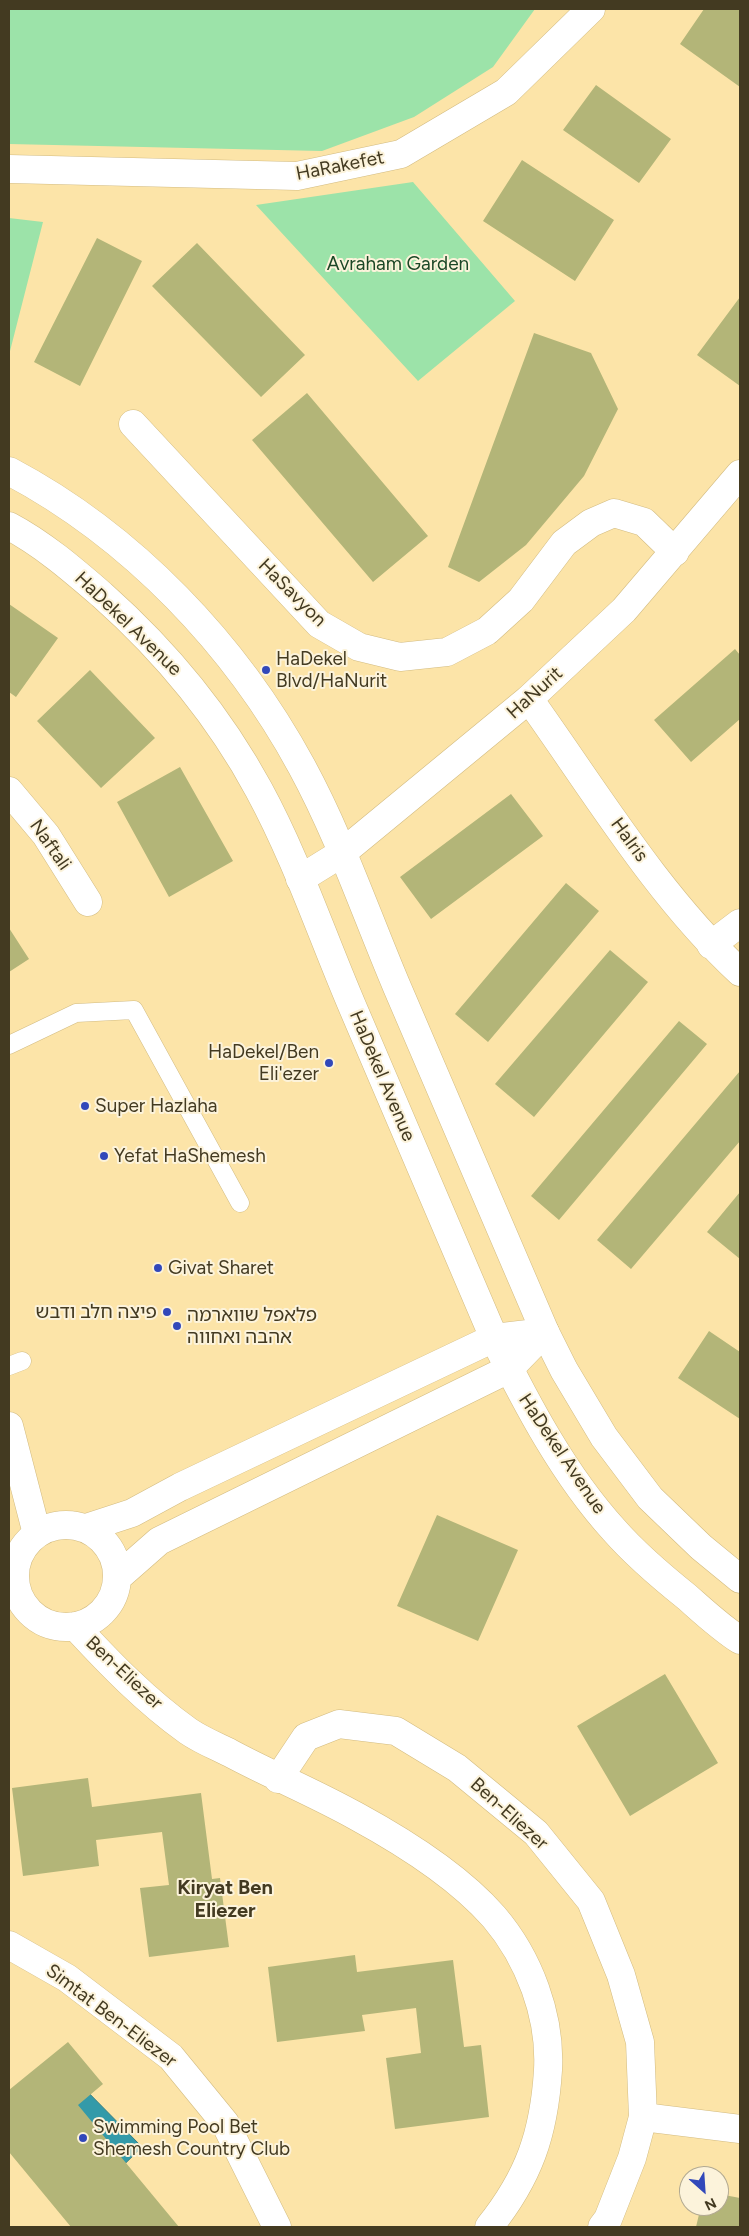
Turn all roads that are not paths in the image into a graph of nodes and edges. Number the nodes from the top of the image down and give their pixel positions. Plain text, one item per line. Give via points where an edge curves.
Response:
1 (591, 9) edge
2 (9, 169) edge
3 (133, 424) dead end
4 (9, 472) edge
5 (740, 474) edge
6 (9, 526) edge
7 (675, 552) junction
8 (529, 699) junction
9 (9, 790) edge
10 (342, 853) junction
11 (300, 878) junction
12 (88, 902) dead end
13 (740, 923) edge
14 (711, 945) junction
15 (740, 972) edge
16 (9, 1045) edge
17 (240, 1203) dead end
18 (545, 1332) junction
19 (494, 1338) junction
20 (509, 1370) junction
21 (9, 1426) edge
22 (86, 1528) junction
23 (37, 1534) junction
24 (118, 1577) junction
25 (740, 1579) edge
26 (16, 1608) edge
27 (75, 1626) junction
28 (740, 1640) edge
29 (278, 1778) junction
30 (9, 1945) edge
31 (643, 2116) junction
32 (740, 2128) edge
33 (277, 2227) edge
34 (489, 2227) edge
35 (602, 2227) edge

1 - 2 street, HaRakefet via 506,92 401,154 297,176
3 - 7 street, HaSavyon via 319,624 359,647 400,657 447,652 487,631 521,600 564,543 614,513 644,522
4 - 10 street via 48,492 103,533 165,587 221,646 273,718 302,767
5 - 7 street, HaNurit
6 - 11 street, HaDekel Avenue via 73,571 132,622 184,677 259,790
7 - 8 street, HaNurit via 624,610
8 - 10 street, HaNurit
8 - 14 street, HaIris via 632,846
9 - 12 street, Naftali via 46,835
10 - 11 street, HaNurit
10 - 18 street
11 - 19 street, HaDekel Avenue
13 - 14 street
14 - 15 street, HaIris
16 - 17 lane via 76,1013 134,1010
18 - 19 street
18 - 20 street
18 - 25 street via 604,1437 650,1498
19 - 20 street, HaDekel Avenue
19 - 22 street via 180,1487 132,1513
20 - 24 street via 160,1541
20 - 28 street, HaDekel Avenue via 564,1464 614,1530 669,1582
21 - 23 street
22 - 23 street via 52,1526
22 - 24 street via 109,1548 116,1562
23 - 26 street via 18,1558
24 - 27 street via 111,1601 102,1612
26 - 27 street via 60,1627
27 - 29 street, Ben-Eliezer via 124,1679 189,1732
29 - 31 street, Ben-Eliezer via 306,1736 340,1724 396,1731 457,1768 536,1833 591,1901 621,1975 640,2042
29 - 34 street, Ben-Eliezer via 356,1816 412,1850 460,1885 494,1917 521,1956 539,1998 549,2052 546,2096 534,2151 508,2204
30 - 33 street, Simtat Ben-Eliezer via 67,1978 171,2058 225,2123
31 - 32 street
31 - 35 street, Ben-Eliezer via 632,2158

